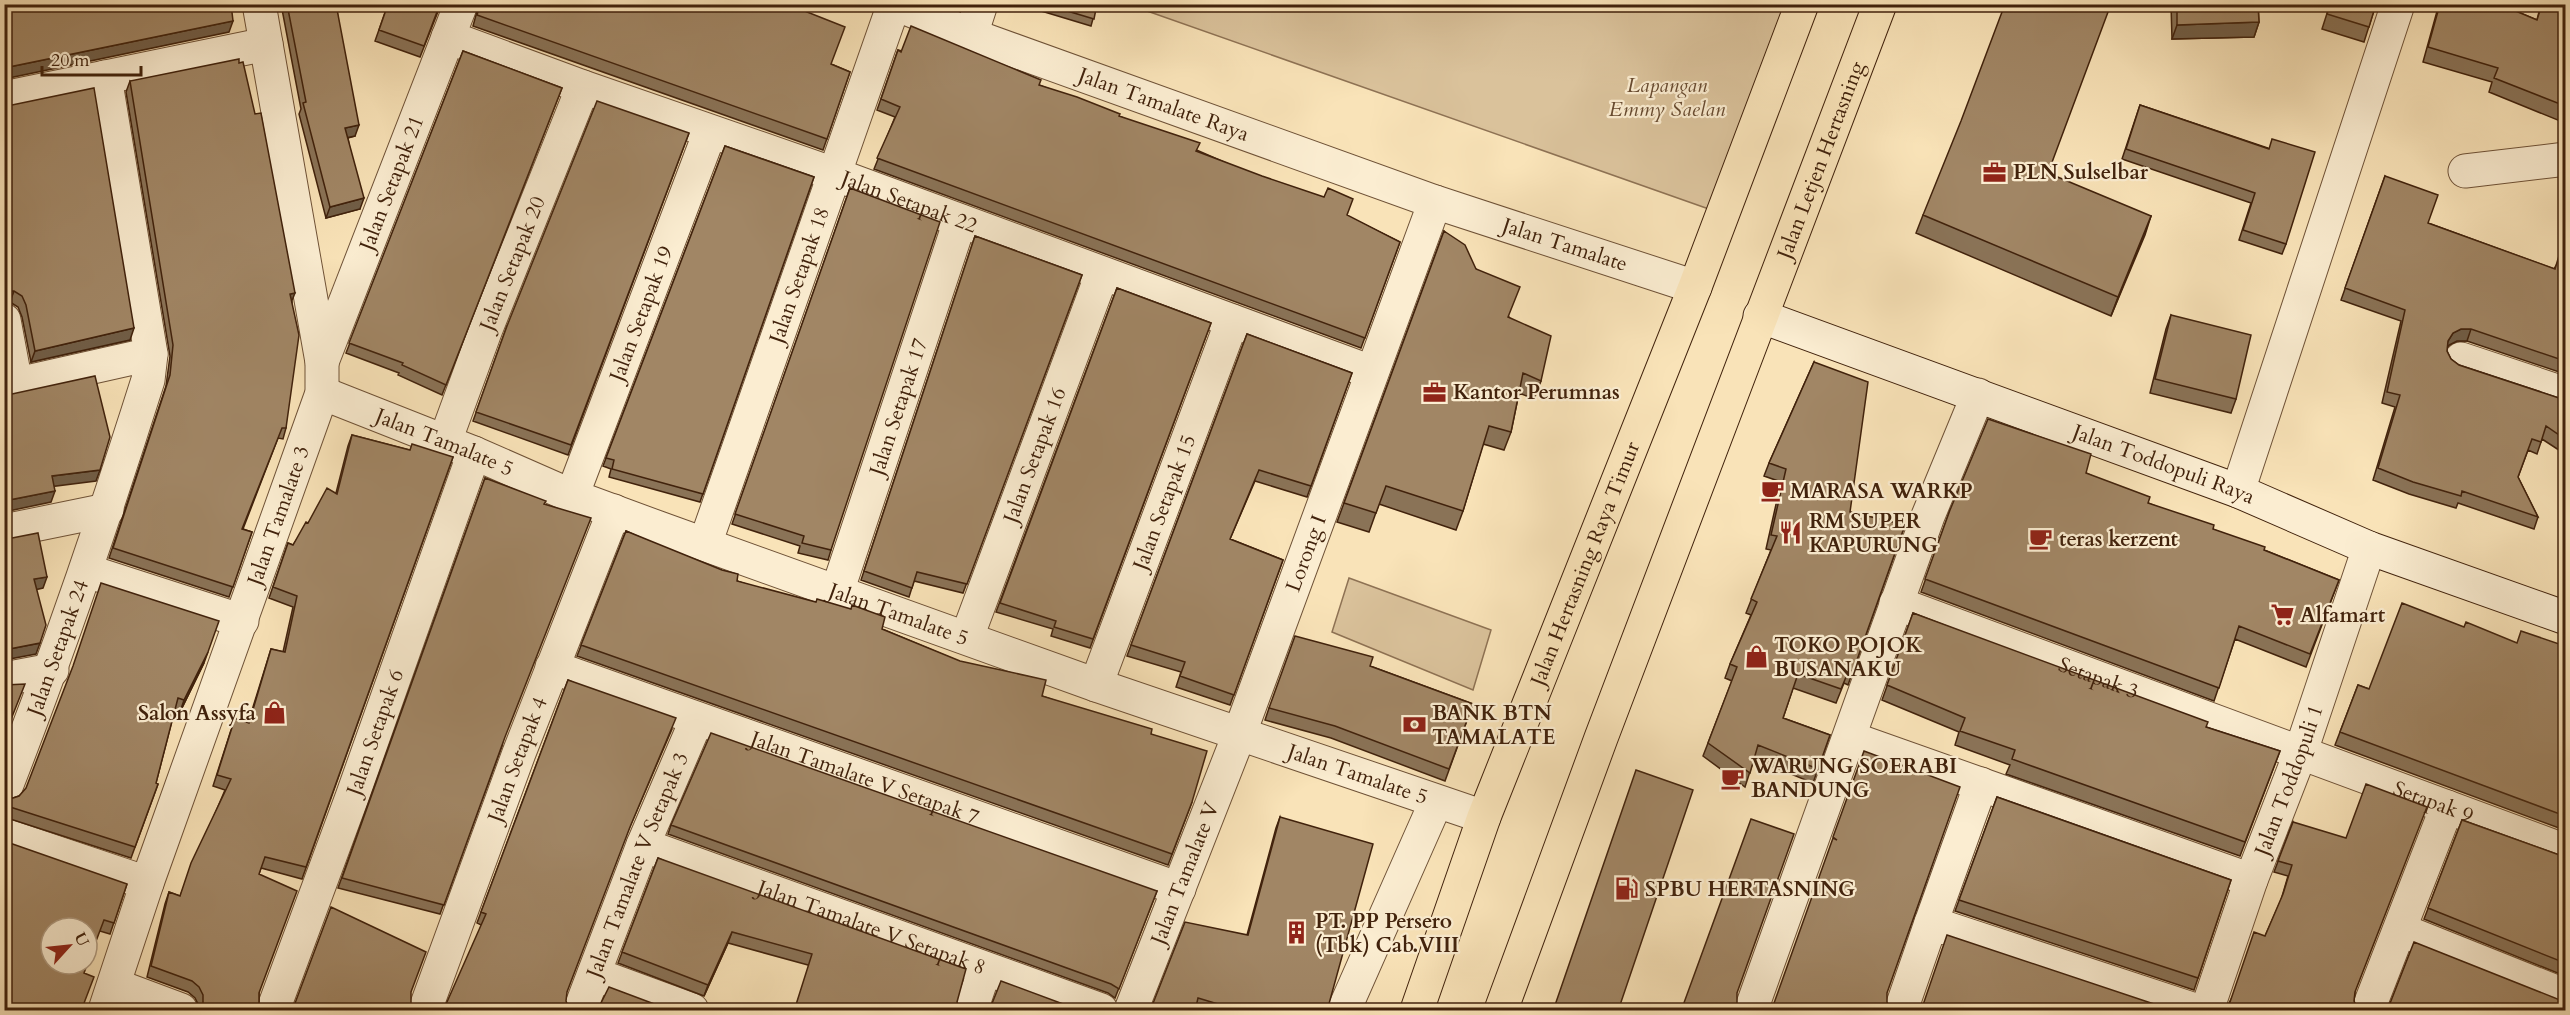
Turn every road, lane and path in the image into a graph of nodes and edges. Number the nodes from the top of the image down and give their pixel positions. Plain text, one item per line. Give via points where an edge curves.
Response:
1 (259, 4) edge
2 (460, 4) edge
3 (895, 4) edge
4 (981, 4) edge
5 (1802, 4) edge
6 (1880, 4) edge
7 (2398, 4) edge
8 (972, 35) junction
9 (448, 37) junction
10 (266, 44) junction
11 (105, 77) junction
12 (583, 87) junction
13 (4, 98) edge
14 (710, 132) junction
15 (2565, 159) edge
16 (2465, 171) dead end
17 (834, 174) junction
18 (1435, 202) junction
19 (960, 221) junction
20 (1102, 274) junction
21 (1695, 287) junction
22 (1760, 316) junction
23 (4, 320) edge
24 (1232, 321) junction
25 (151, 354) junction
26 (2462, 359) dead end
27 (1371, 372) junction
28 (322, 377) junction
29 (10, 386) edge
30 (2565, 394) edge
31 (1978, 395) junction
32 (460, 447) junction
33 (2238, 491) junction
34 (572, 496) junction
35 (107, 510) junction
36 (614, 511) junction
37 (4, 531) edge
38 (705, 544) junction
39 (2369, 548) junction
40 (87, 571) junction
41 (837, 592) junction
42 (1896, 603) junction
43 (2565, 618) edge
44 (242, 621) junction
45 (967, 637) junction
46 (552, 667) junction
47 (52, 670) junction
48 (4, 679) edge
49 (1096, 685) junction
50 (697, 719) junction
51 (1239, 735) junction
52 (1850, 738) junction
53 (2300, 754) junction
54 (1981, 784) junction
55 (4, 792) edge
56 (1436, 802) junction
57 (2447, 807) junction
58 (1484, 817) junction
59 (4, 835) edge
60 (643, 845) junction
61 (2565, 851) edge
62 (2251, 880) junction
63 (147, 883) junction
64 (1179, 889) junction
65 (1931, 923) junction
66 (2401, 930) junction
67 (985, 969) junction
68 (594, 974) junction
69 (2565, 996) edge
70 (110, 998) edge
71 (182, 1011) edge
72 (273, 1011) edge
73 (425, 1011) edge
74 (580, 1011) edge
75 (692, 1011) edge
76 (971, 1011) edge
77 (1101, 1011) edge
78 (1131, 1011) edge
79 (1344, 1011) edge
80 (1417, 1011) edge
81 (1501, 1011) edge
82 (1751, 1011) edge
83 (1901, 1011) edge
84 (2195, 1011) edge
85 (2207, 1011) edge
86 (2368, 1011) edge

1 - 10 street, Jalan Tamalate 3
2 - 9 street, Jalan Setapak 21
3 - 8 street, Jalan Tamalate Raya
3 - 17 street, Jalan Setapak 18
4 - 8 street
5 - 21 main road
6 - 22 main road, Jalan Letjen Hertasning
7 - 33 street
8 - 18 street, Jalan Tamalate Raya
9 - 12 street, Jalan Setapak 22
9 - 28 street, Jalan Setapak 21
10 - 11 street
10 - 28 street, Jalan Tamalate 3
11 - 13 street
11 - 25 street, Jalan Setapak 24
12 - 14 street, Jalan Setapak 22
12 - 32 street, Jalan Setapak 20 via 486,329
14 - 17 street, Jalan Setapak 22
14 - 34 street, Jalan Setapak 19
15 - 16 street
17 - 19 street, Jalan Setapak 22
17 - 38 street, Jalan Setapak 18
18 - 21 street, Jalan Tamalate
18 - 27 street, Lorong I
19 - 20 street, Jalan Setapak 22
19 - 41 street, Jalan Setapak 17
20 - 24 street, Jalan Setapak 22
20 - 45 street, Jalan Setapak 16
21 - 58 main road, Jalan Hertasning Raya Timur
22 - 31 street, Jalan Toddopuli Raya
22 - 81 main road
23 - 29 street
24 - 27 street, Jalan Setapak 22
24 - 49 street, Jalan Setapak 15
25 - 29 street
25 - 35 street, Jalan Setapak 24 via 148,380
26 - 30 street
27 - 51 street, Lorong I
28 - 32 street, Jalan Tamalate 5
28 - 44 street, Jalan Tamalate 3
31 - 33 street, Jalan Toddopuli Raya
31 - 42 street
32 - 34 street, Jalan Tamalate 5
32 - 72 street, Jalan Setapak 6 via 352,797
33 - 39 street, Jalan Toddopuli Raya
34 - 36 street, Jalan Tamalate 5
35 - 37 street
35 - 40 street, Jalan Setapak 24
36 - 38 street, Jalan Tamalate 5
36 - 46 street, Jalan Setapak 4
38 - 41 street, Jalan Tamalate 5
39 - 43 street, Jalan Toddopuli Raya
39 - 53 street, Jalan Toddopuli 1
40 - 44 street
40 - 47 street, Jalan Setapak 24
41 - 45 street, Jalan Tamalate 5
42 - 52 street
42 - 53 street, Setapak 3
44 - 63 street, Jalan Tamalate 3
45 - 49 street, Jalan Tamalate 5
46 - 50 street, Jalan Tamalate V Setapak 7
46 - 73 street, Jalan Setapak 4
47 - 48 street
47 - 55 street, Jalan Setapak 24
49 - 51 street, Jalan Tamalate 5
50 - 60 street, Jalan Tamalate V Setapak 3
50 - 64 street, Jalan Tamalate V Setapak 7
51 - 56 street, Jalan Tamalate 5
51 - 64 street, Jalan Tamalate V
52 - 54 street
52 - 82 street
53 - 57 street, Setapak 9
53 - 62 street, Jalan Toddopuli 1
54 - 62 street
54 - 65 street
56 - 58 street, Jalan Tamalate 5
56 - 79 street
57 - 61 street, Setapak 9
57 - 66 street
58 - 80 main road, Jalan Hertasning Raya Timur
59 - 63 street
60 - 67 street, Jalan Tamalate V Setapak 8
60 - 68 street, Jalan Tamalate V Setapak 3
62 - 85 street, Jalan Toddopuli 1
63 - 70 street, Jalan Tamalate 3
64 - 78 street, Jalan Tamalate V
65 - 83 street
65 - 84 street
66 - 69 street
66 - 86 street
67 - 76 street
67 - 77 street, Jalan Tamalate V Setapak 8
68 - 74 street, Jalan Tamalate V Setapak 3
68 - 75 street
70 - 71 street

